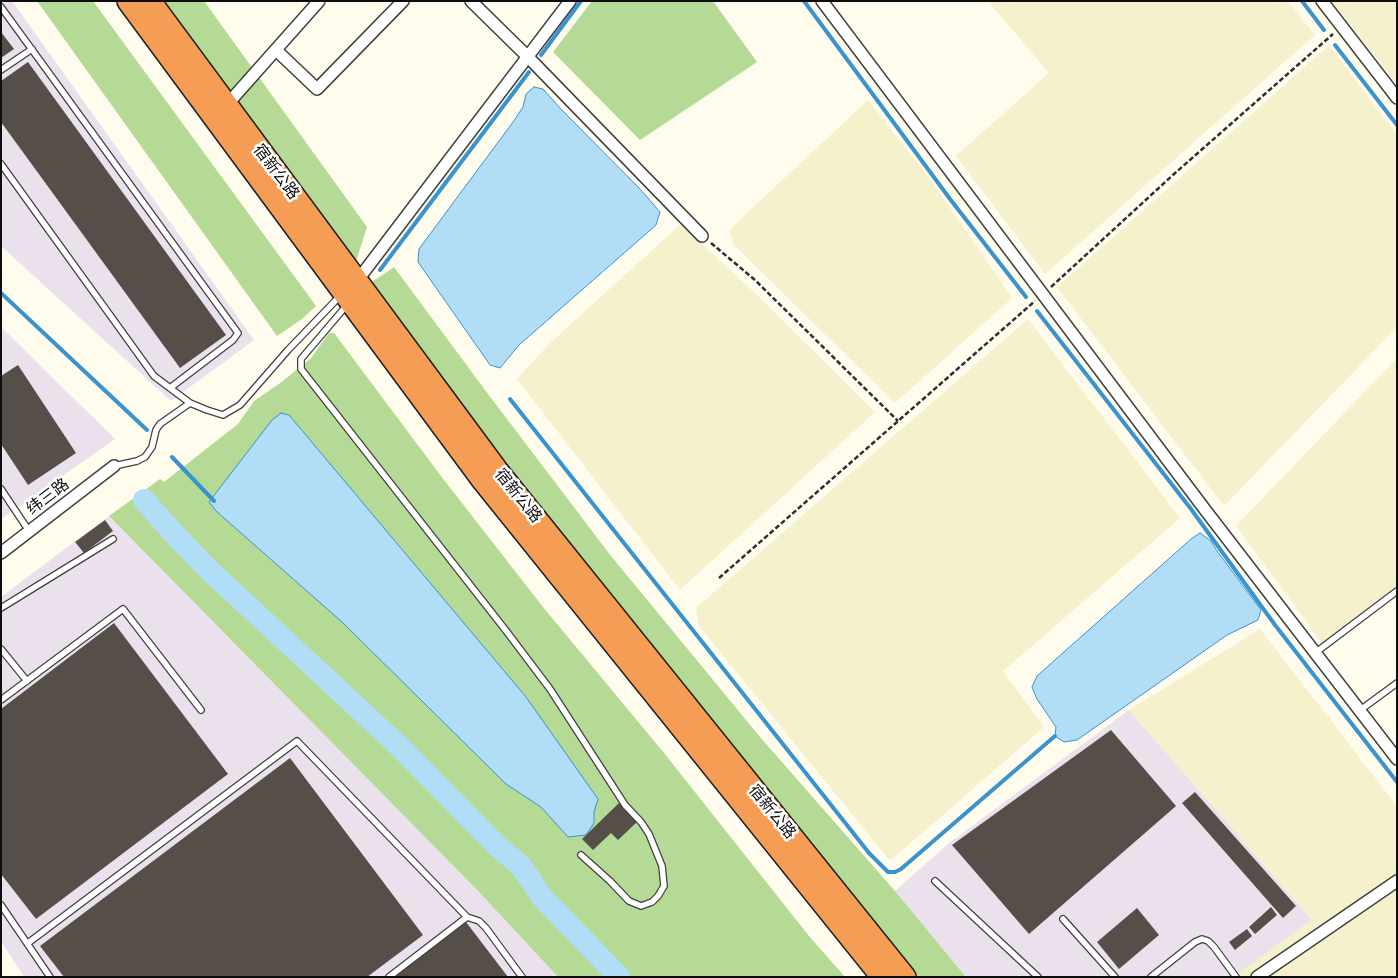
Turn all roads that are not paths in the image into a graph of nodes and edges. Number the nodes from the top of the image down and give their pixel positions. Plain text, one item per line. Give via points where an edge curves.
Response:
1 (128, 1) edge
2 (150, 1) edge
3 (320, 1) edge
4 (403, 1) edge
5 (471, 1) edge
6 (570, 1) edge
7 (822, 1) edge
8 (1322, 1) edge
9 (1, 7) edge
10 (32, 49) junction
11 (276, 50) junction
12 (528, 57) junction
13 (1, 70) edge
14 (1397, 98) edge
15 (221, 112) junction
16 (1, 164) edge
17 (702, 236) road end
18 (350, 292) junction
19 (170, 388) junction
20 (190, 403) junction
21 (114, 466) joint
22 (1, 489) edge
23 (29, 532) junction
24 (113, 539) dead end
25 (1, 552) edge
26 (1397, 591) edge
27 (1, 608) edge
28 (1, 649) edge
29 (1315, 653) junction
30 (27, 681) junction
31 (1397, 682) edge
32 (1, 700) edge
33 (202, 710) dead end
34 (1360, 711) junction
35 (1397, 759) edge
36 (581, 855) dead end
37 (935, 881) dead end
38 (1397, 881) edge
39 (1, 905) edge
40 (467, 917) junction
41 (1062, 919) dead end
42 (28, 943) junction
43 (50, 977) edge
44 (389, 977) edge
45 (522, 977) edge
46 (882, 977) edge
47 (905, 977) edge
48 (1038, 977) edge
49 (1115, 977) edge
50 (1151, 977) edge
51 (1236, 977) edge
52 (1257, 977) edge

1 - 15 highway, 宿新公路
2 - 15 highway, 宿新公路
3 - 11 street
4 - 11 street via 317,89
5 - 12 street
6 - 12 street
7 - 29 street
8 - 14 street
9 - 10 lane
10 - 13 lane
10 - 19 lane via 238,333 234,340
11 - 15 street
12 - 17 street
12 - 18 street
15 - 18 highway, 宿新公路
16 - 19 lane via 154,376
18 - 20 lane via 288,350 240,405 223,415
18 - 36 lane via 301,359 301,369 550,689 625,805 648,834 662,866 664,886 652,902 641,906 629,901
18 - 46 highway, 宿新公路 via 483,481
18 - 47 highway, 宿新公路
19 - 20 lane
20 - 21 lane via 160,424 145,457
21 - 23 street, 纬三路
22 - 23 lane
23 - 25 street, 纬三路
24 - 27 lane
26 - 29 lane
28 - 30 lane
29 - 34 street
30 - 32 lane
30 - 33 lane via 123,609
31 - 34 lane
34 - 35 street
37 - 48 lane
38 - 52 street
39 - 42 lane
40 - 42 lane via 297,741
40 - 44 lane
40 - 45 lane via 479,921 486,928
41 - 49 lane
42 - 43 lane
50 - 51 lane via 1202,940 1214,947

